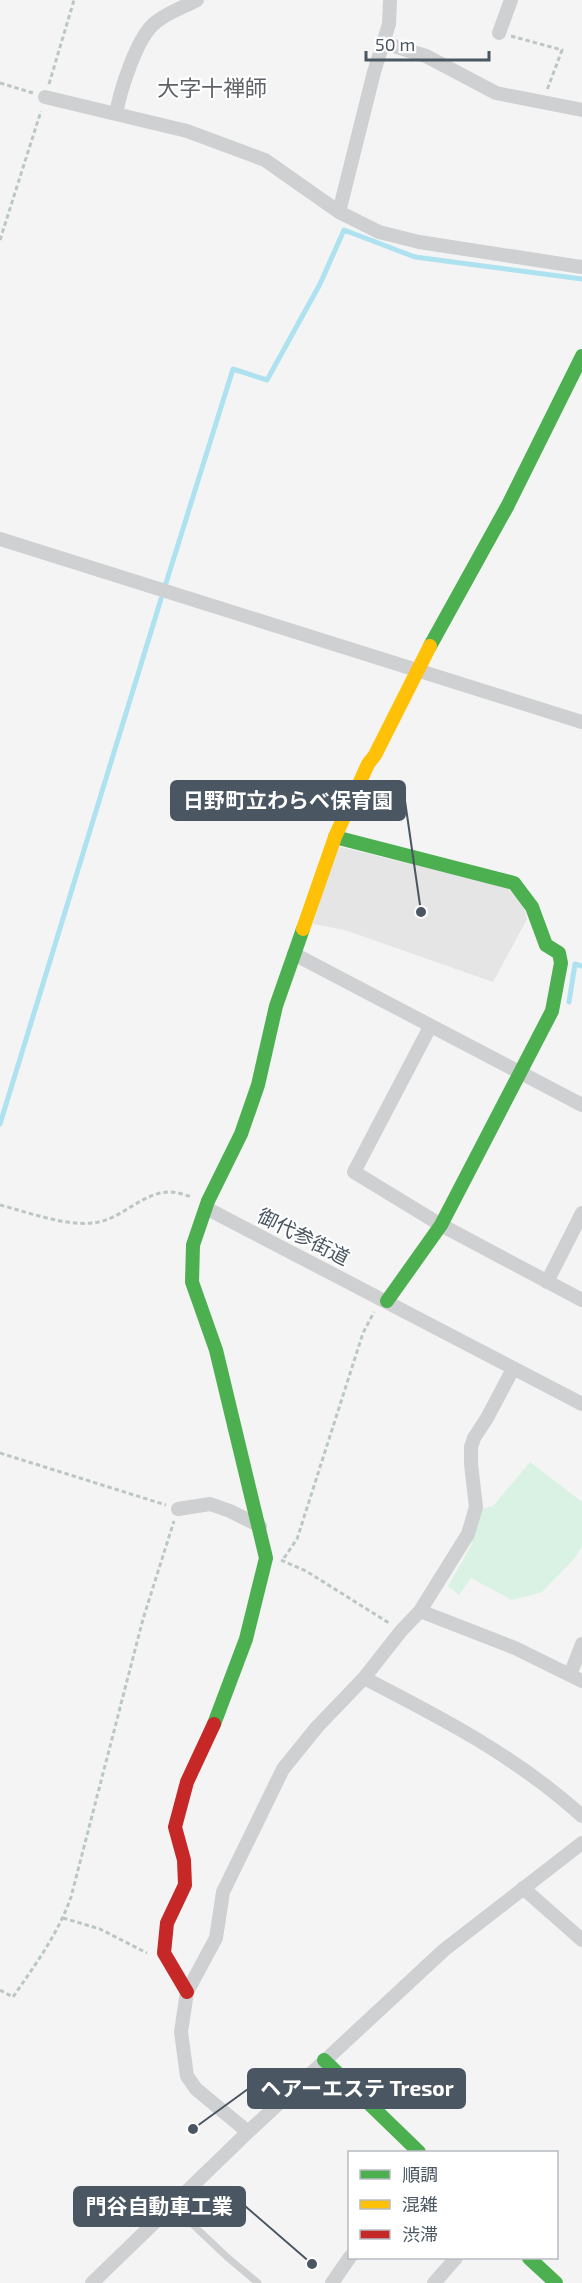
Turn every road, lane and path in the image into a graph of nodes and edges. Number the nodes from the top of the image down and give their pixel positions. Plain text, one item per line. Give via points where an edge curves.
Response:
1 (74, 0) edge
2 (197, 0) edge
3 (390, 0) edge
4 (511, 0) edge
5 (499, 33) joint
6 (384, 43) junction
7 (0, 82) edge
8 (45, 97) junction
9 (542, 103) junction
10 (582, 110) edge
11 (116, 114) junction
12 (339, 212) junction
13 (0, 240) edge
14 (582, 267) edge
15 (582, 356) edge
16 (0, 539) edge
17 (417, 670) junction
18 (582, 722) edge
19 (335, 837) junction
20 (294, 954) junction
21 (430, 1026) junction
22 (520, 1072) junction
23 (582, 1105) edge
24 (0, 1205) edge
25 (207, 1205) junction
26 (582, 1213) edge
27 (441, 1225) junction
28 (547, 1282) junction
29 (582, 1300) edge
30 (387, 1301) junction
31 (513, 1369) junction
32 (582, 1404) edge
33 (0, 1453) edge
34 (178, 1509) junction
35 (260, 1526) junction
36 (266, 1558) junction
37 (282, 1560) junction
38 (420, 1611) junction
39 (401, 1631) junction
40 (582, 1644) edge
41 (364, 1678) junction
42 (576, 1678) edge
43 (582, 1816) edge
44 (582, 1843) edge
45 (523, 1888) junction
46 (63, 1918) junction
47 (582, 1940) edge
48 (168, 1961) junction
49 (0, 1990) edge
50 (187, 1992) junction
51 (324, 2060) junction
52 (248, 2132) junction
53 (418, 2151) edge
54 (172, 2205) junction
55 (349, 2259) edge
56 (455, 2259) edge
57 (530, 2259) edge
58 (103, 2273) junction
59 (92, 2283) edge
60 (114, 2283) edge
61 (258, 2283) edge
62 (332, 2283) edge
63 (434, 2283) edge
64 (556, 2283) edge

1 - 8 path
2 - 11 street via 157,20 146,30 120,90
3 - 6 street
4 - 5 street
5 - 9 path via 562,50
6 - 9 street via 426,56 496,93
6 - 12 street
7 - 8 path
8 - 11 street
8 - 13 path
9 - 10 street
11 - 12 street via 187,131 265,160
12 - 14 street via 379,232 419,242
15 - 17 street via 508,505
16 - 17 street
17 - 18 street
17 - 19 street
19 - 20 street
19 - 22 street via 514,883 532,907 546,945 559,953 561,963 552,1011
20 - 21 street
20 - 25 street via 276,1006 258,1085 241,1134
21 - 22 street
21 - 27 street via 354,1172
22 - 23 street
22 - 27 street
24 - 25 path via 78,1223 111,1219 153,1195 170,1192
25 - 30 street, 御代参街道
25 - 35 street via 193,1245 192,1282 216,1350
26 - 28 street
27 - 28 street
27 - 30 street
28 - 29 street
30 - 31 street, 御代参街道
30 - 37 path via 376,1307 363,1333 297,1539
31 - 32 street, 御代参街道
31 - 38 street via 471,1446 476,1507 468,1534
33 - 34 path
34 - 35 street via 210,1504
34 - 46 path via 143,1619
35 - 36 street
36 - 37 path
36 - 48 street via 246,1639 187,1782 175,1827 184,1860 185,1886 167,1923 164,1953
37 - 39 path
38 - 39 street
38 - 42 street via 515,1648
39 - 41 street
40 - 42 street
41 - 43 street via 499,1751
41 - 50 street via 283,1769 223,1892 216,1938
44 - 45 street
45 - 47 street
45 - 51 street via 444,1950
46 - 48 path via 100,1929
46 - 49 path via 13,1996
48 - 50 street
50 - 52 street via 181,2032 188,2076 196,2090
51 - 52 street
51 - 53 street
52 - 54 street
54 - 58 street
54 - 61 lane
55 - 62 street
56 - 63 street
57 - 64 street
58 - 59 street
58 - 60 street

